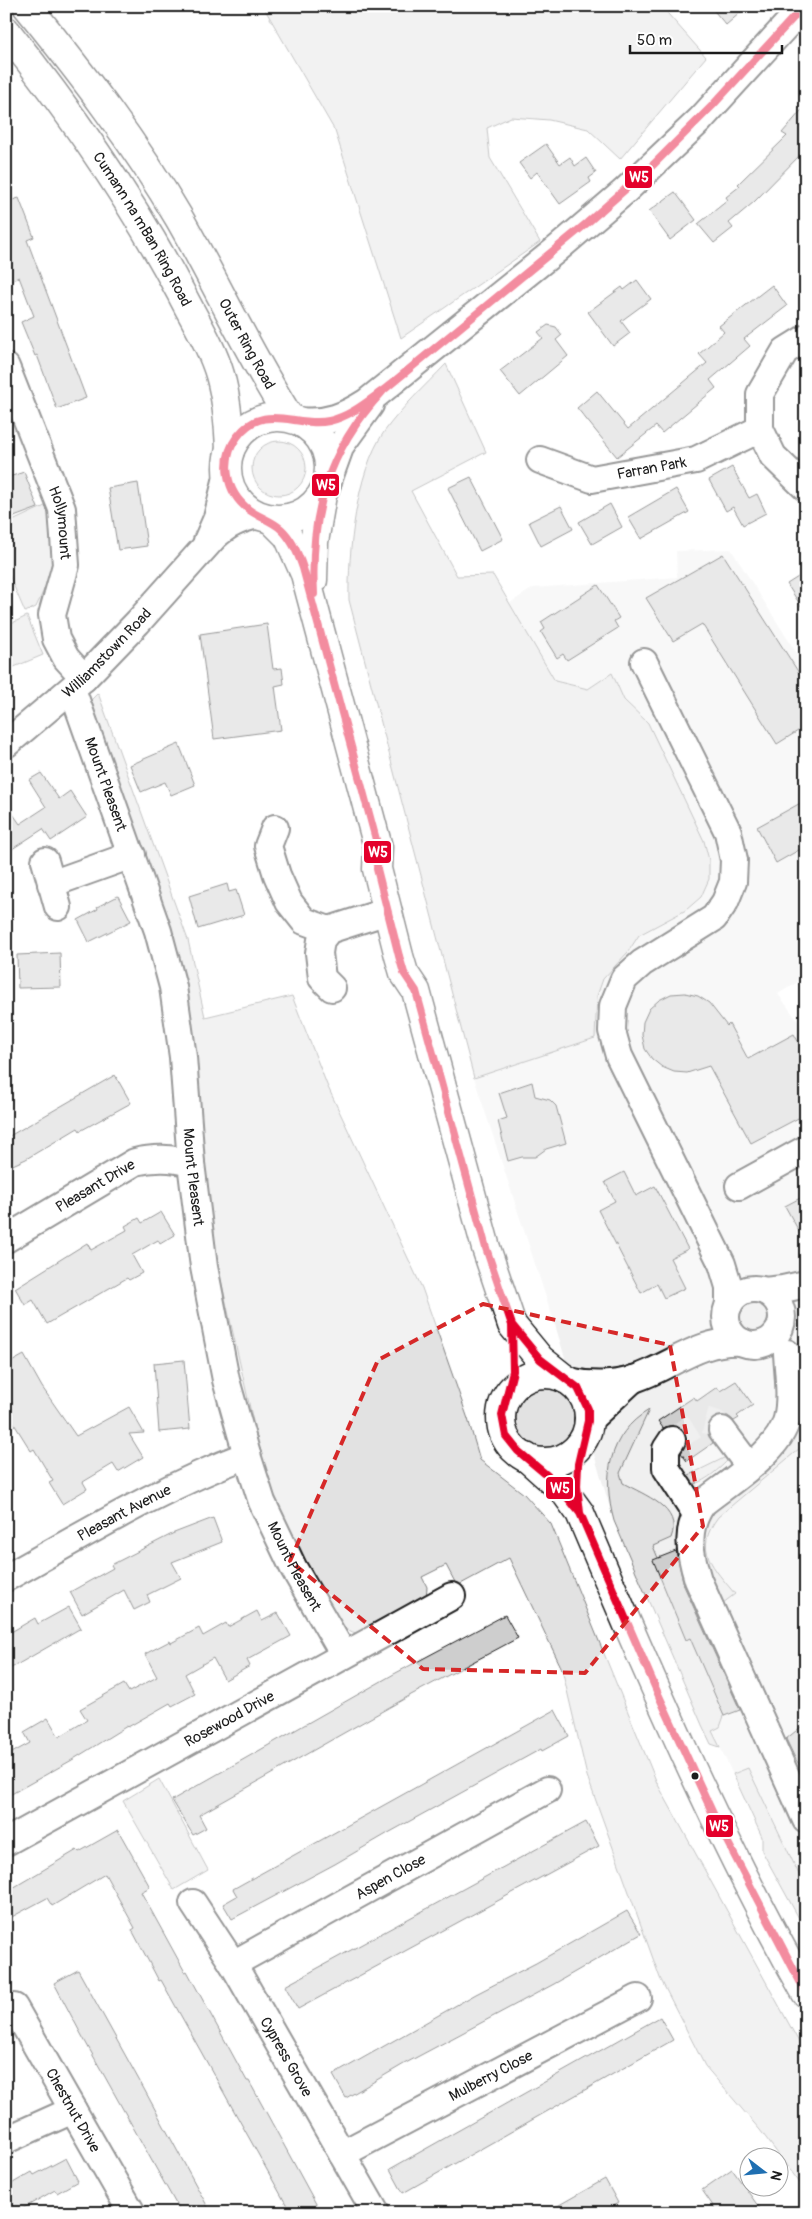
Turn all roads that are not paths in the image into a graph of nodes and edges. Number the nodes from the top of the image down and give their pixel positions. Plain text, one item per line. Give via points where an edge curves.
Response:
1 (27, 6) edge
2 (804, 6) edge
3 (6, 32) edge
4 (806, 338) edge
5 (6, 367) edge
6 (384, 390) junction
7 (294, 419) junction
8 (760, 429) junction
9 (230, 450) junction
10 (540, 460) dead end
11 (228, 477) junction
12 (325, 488) junction
13 (806, 488) edge
14 (264, 517) junction
15 (199, 554) junction
16 (316, 611) junction
17 (644, 662) dead end
18 (78, 683) junction
19 (6, 744) edge
20 (274, 828) dead end
21 (378, 847) junction
22 (132, 855) junction
23 (52, 884) dead end
24 (388, 911) junction
25 (329, 930) junction
26 (332, 988) dead end
27 (416, 991) junction
28 (806, 1149) edge
29 (191, 1163) junction
30 (739, 1186) dead end
31 (6, 1239) edge
32 (722, 1264) junction
33 (760, 1290) junction
34 (728, 1310) junction
35 (512, 1325) junction
36 (782, 1333) junction
37 (749, 1344) junction
38 (700, 1347) junction
39 (567, 1380) junction
40 (633, 1380) junction
41 (798, 1389) edge
42 (503, 1403) junction
43 (587, 1427) junction
44 (722, 1430) tunnel mouth
45 (672, 1440) tunnel mouth
46 (247, 1455) junction
47 (526, 1457) junction
48 (749, 1466) junction
49 (580, 1513) junction
50 (696, 1514) junction
51 (6, 1578) edge
52 (452, 1596) dead end
53 (344, 1655) junction
54 (547, 1790) dead end
55 (806, 1820) edge
56 (6, 1842) edge
57 (193, 1903) dead end
58 (234, 1964) junction
59 (806, 1993) edge
60 (638, 1998) dead end
61 (14, 2007) dead end
62 (73, 2110) junction
63 (6, 2140) edge
64 (342, 2154) junction
65 (132, 2213) edge
66 (376, 2213) edge

1 - 7 main road, Outer Ring Road via 124,133 179,219 265,379
2 - 6 street via 706,113 625,191
3 - 9 main road, Cumann na mBan Ring Road via 112,175 159,252 219,373 227,404
4 - 8 street via 785,351 760,394
5 - 18 street, Hollymount via 62,509 66,565 52,615 56,639
6 - 7 street via 350,413 334,419 323,422
6 - 12 street via 349,432
7 - 9 main road via 276,416 253,423 235,439
7 - 12 main road via 312,429 328,453 330,467
8 - 10 street, Farran Park via 696,460 592,478
8 - 13 street via 773,456
9 - 11 main road
11 - 14 main road via 233,493 243,506
11 - 15 street, Williamstown Road via 218,518
12 - 14 main road via 312,507 300,515 286,519
12 - 16 main road via 313,557
14 - 15 street, Williamstown Road via 238,520 226,526
14 - 16 main road via 282,529 293,545
15 - 18 street, Williamstown Road
16 - 21 main road
17 - 32 street via 728,832 734,860 733,875 725,902 714,918 642,963 624,979 613,1006 612,1032 619,1056
18 - 19 street, Williamstown Road
18 - 22 street, Mount Pleasent
20 - 25 street via 268,846 289,902 304,921
21 - 24 main road via 377,869
21 - 27 main road via 392,864 414,939 421,966
22 - 23 street
22 - 29 street, Mount Pleasent via 173,987 183,1057
24 - 25 street
24 - 27 main road via 404,973
25 - 26 street via 321,940 319,953 322,978
27 - 35 main road via 483,1238
28 - 30 street
29 - 31 street, Pleasant Drive via 151,1158 135,1162
29 - 46 street, Mount Pleasent via 213,1320
32 - 33 street via 739,1279
32 - 34 street via 729,1287
33 - 34 street via 740,1294
33 - 36 street via 777,1301
34 - 37 street via 729,1328 737,1339
34 - 38 street
35 - 39 main road via 540,1359
35 - 42 main road via 513,1371
36 - 37 street via 768,1341
36 - 41 street
37 - 38 street via 722,1342
37 - 41 street
38 - 40 street
39 - 40 street via 596,1384
39 - 42 main road via 554,1374 528,1377 509,1392
39 - 43 main road via 578,1388 584,1398 588,1409
40 - 43 street
41 - 48 street via 783,1430 768,1450
42 - 47 main road via 503,1430 509,1443
43 - 47 main road via 576,1448 561,1458 543,1461
43 - 49 main road via 578,1464
44 - 48 street
45 - 50 street via 666,1449 666,1468
46 - 51 street, Pleasant Avenue via 170,1487
46 - 53 street, Mount Pleasent via 262,1502 294,1567
47 - 49 main road via 564,1491
48 - 50 street via 703,1503
49 - 59 main road via 697,1780
50 - 55 street via 689,1542 698,1580
52 - 53 street, Rosewood Drive
53 - 56 street, Rosewood Drive
54 - 58 street, Aspen Close
57 - 58 street, Cypress Grove
58 - 64 street, Cypress Grove
60 - 64 street, Mulberry Close
61 - 62 street, Chestnut Drive
62 - 63 street
62 - 65 street, Chestnut Drive
64 - 66 street, Cypress Grove

